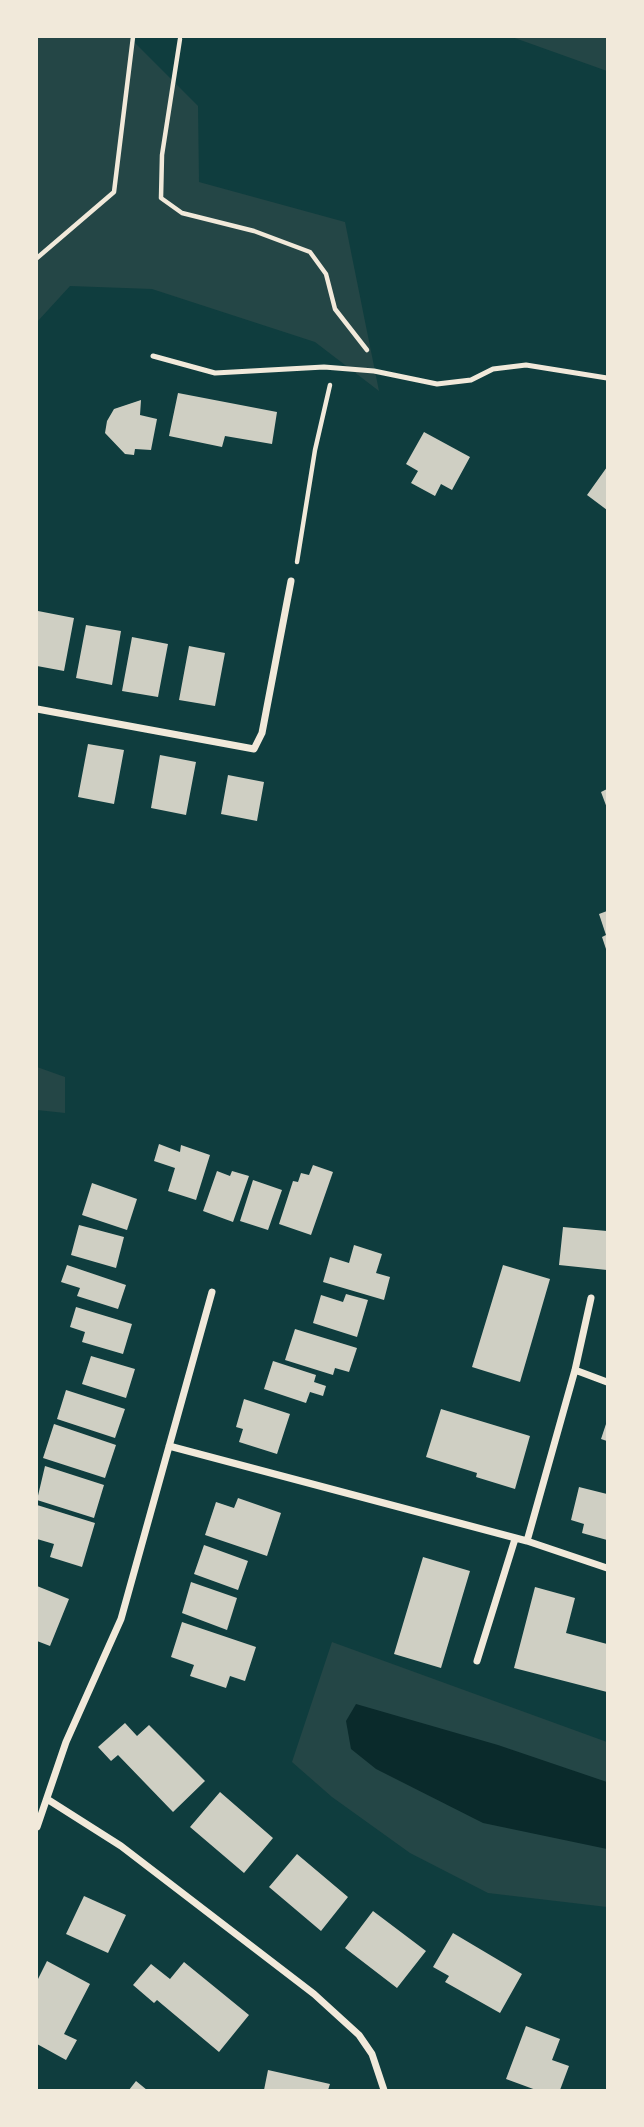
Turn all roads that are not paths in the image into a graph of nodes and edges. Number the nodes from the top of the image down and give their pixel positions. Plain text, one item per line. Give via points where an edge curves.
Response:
1 (152, 356) dead end
2 (607, 378) edge
3 (291, 581) road end
4 (37, 709) edge
5 (212, 1292) dead end
6 (591, 1298) dead end
7 (575, 1370) junction
8 (607, 1382) edge
9 (169, 1446) junction
10 (515, 1539) junction
11 (527, 1541) junction
12 (607, 1568) edge
13 (477, 1661) dead end
14 (47, 1800) junction
15 (37, 1827) edge
16 (384, 2090) edge

1 - 2 lane via 215,373 335,368 437,384 526,365
3 - 4 street via 262,733 254,749
5 - 9 street
6 - 7 street
7 - 8 street
7 - 11 street
9 - 10 street
9 - 14 street via 121,1619 66,1742
10 - 11 street
10 - 13 street
11 - 12 street
14 - 15 street
14 - 16 street via 121,1846 314,1994 359,2035 372,2054

